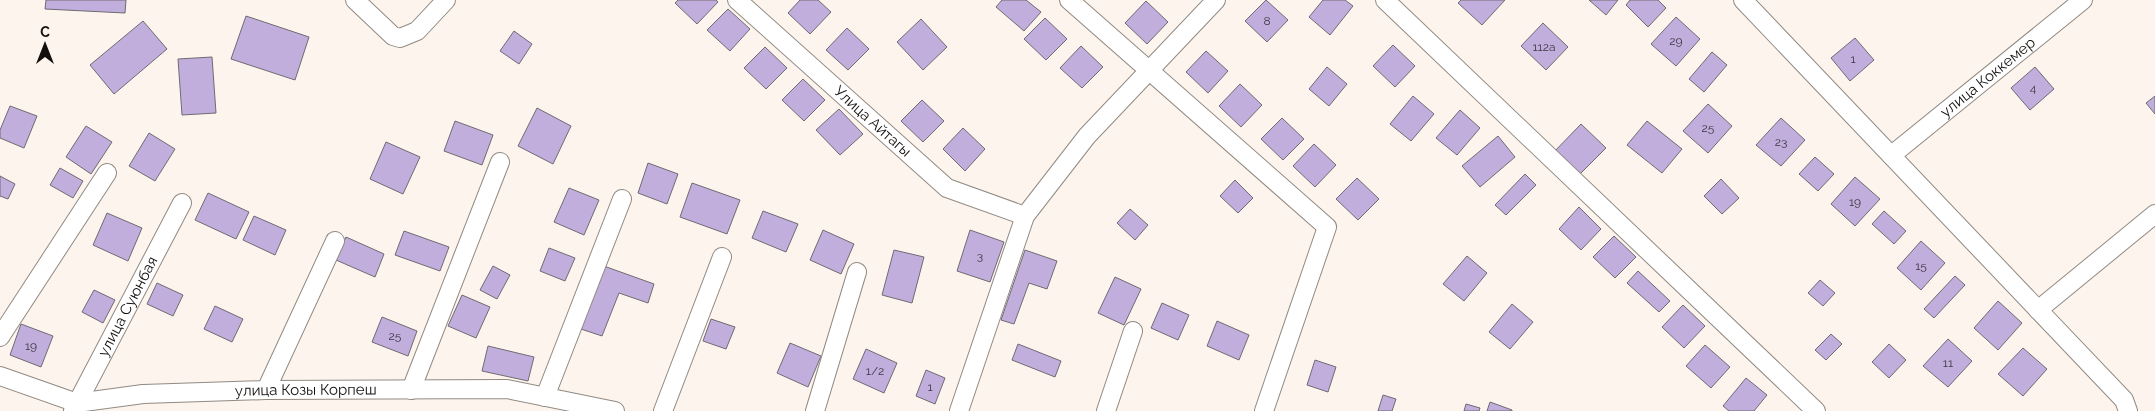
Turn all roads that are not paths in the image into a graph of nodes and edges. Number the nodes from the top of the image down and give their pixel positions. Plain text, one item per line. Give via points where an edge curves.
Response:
1 (355, 0) edge
2 (446, 0) edge
3 (738, 0) edge
4 (1069, 0) edge
5 (1216, 0) edge
6 (1385, 0) edge
7 (1743, 0) edge
8 (2083, 0) edge
9 (1150, 71) junction
10 (1893, 154) junction
11 (500, 162) dead end
12 (107, 173) dead end
13 (622, 199) dead end
14 (182, 203) dead end
15 (2155, 214) edge
16 (1025, 216) junction
17 (335, 241) dead end
18 (722, 257) dead end
19 (857, 272) dead end
20 (2038, 310) junction
21 (1133, 331) dead end
22 (0, 337) edge
23 (0, 376) edge
24 (266, 390) junction
25 (411, 390) junction
26 (545, 397) junction
27 (75, 407) edge
28 (616, 411) edge
29 (663, 411) edge
30 (816, 411) edge
31 (959, 411) edge
32 (1106, 411) edge
33 (1264, 411) edge
34 (1816, 411) edge
35 (2128, 411) edge

1 - 2 street via 393,36 400,38 417,31
3 - 16 street, Улица Айтагы via 947,188
4 - 9 street
5 - 9 street
6 - 34 street
7 - 10 street
8 - 10 street, улица Коккемер
9 - 16 street via 1087,136
9 - 33 street via 1327,227
10 - 20 street
11 - 25 street
12 - 22 street
13 - 26 street
14 - 27 street, улица Суюнбая
15 - 20 street
16 - 31 street
17 - 24 street
18 - 29 street
19 - 30 street
20 - 35 street via 2124,400
21 - 32 street
23 - 27 street, улица Козы Корпеш
24 - 25 street, улица Козы Корпеш
24 - 27 street, улица Козы Корпеш via 143,394
25 - 26 street, улица Козы Корпеш via 507,389
26 - 28 street, улица Козы Корпеш

